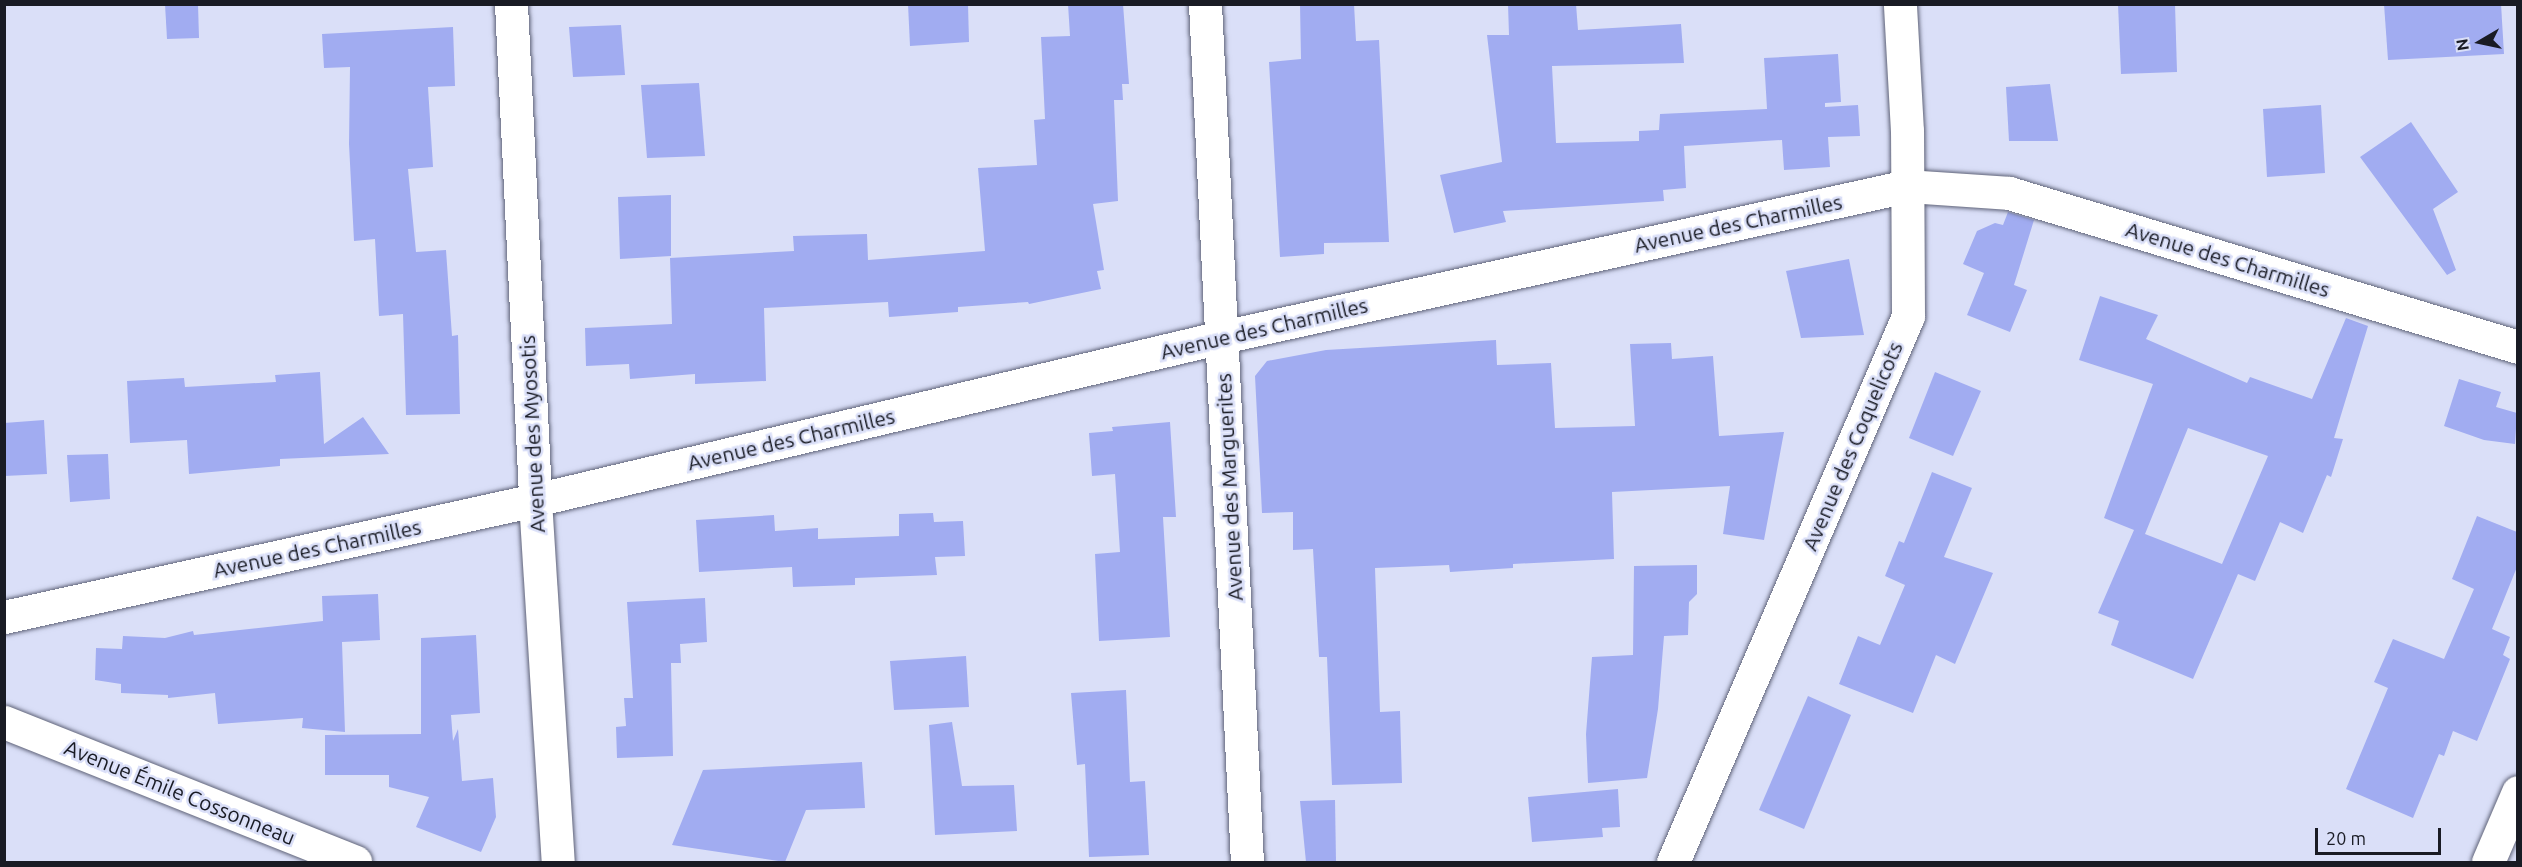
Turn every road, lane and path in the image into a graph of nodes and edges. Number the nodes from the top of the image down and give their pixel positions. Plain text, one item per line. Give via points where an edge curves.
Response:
1 (511, 4) edge
2 (1205, 4) edge
3 (1900, 4) edge
4 (1907, 186) junction
5 (1222, 337) junction
6 (2517, 347) edge
7 (535, 500) junction
8 (4, 617) edge
9 (4, 722) edge
10 (2517, 792) edge
11 (355, 862) edge
12 (558, 862) edge
13 (1247, 862) edge
14 (1673, 862) edge
15 (2488, 862) edge

1 - 7 street, Avenue des Myosotis
2 - 5 street, Avenue des Marguerites
3 - 4 street, Avenue des Coquelicots
4 - 5 street, Avenue des Charmilles
4 - 6 street, Avenue des Charmilles via 2009,193
4 - 14 street, Avenue des Coquelicots via 1908,316
5 - 7 street, Avenue des Charmilles
5 - 13 street, Avenue des Marguerites
7 - 8 street, Avenue des Charmilles
7 - 12 street, Avenue des Myosotis
9 - 11 street, Avenue Émile Cossonneau
10 - 15 street

